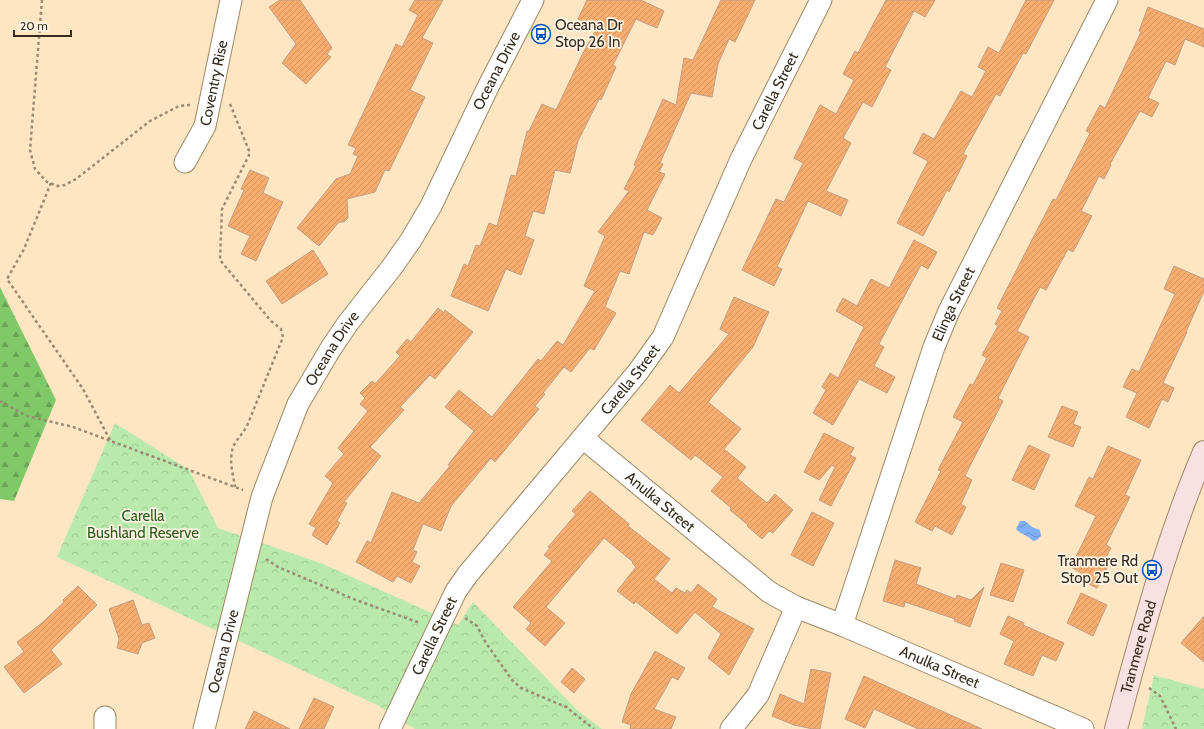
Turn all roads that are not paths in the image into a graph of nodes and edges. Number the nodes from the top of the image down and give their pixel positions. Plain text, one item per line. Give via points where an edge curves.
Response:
1 (231, 0) edge
2 (533, 0) edge
3 (821, 0) edge
4 (1107, 0) edge
5 (185, 162) dead end
6 (583, 438) junction
7 (1204, 452) edge
8 (796, 607) junction
9 (842, 625) junction
10 (204, 729) edge
11 (390, 729) edge
12 (731, 729) edge
13 (1083, 729) edge
14 (1116, 729) edge

1 - 5 street, Coventry Rise via 205,126
2 - 10 street, Oceana Drive via 427,213 392,267 331,348 298,404 262,497
3 - 6 street, Carella Street via 741,159 663,337 638,372
4 - 9 street, Elinga Street via 949,312 934,347
6 - 8 street, Anulka Street via 769,592
6 - 11 street, Carella Street via 456,591
7 - 14 street, Tranmere Road via 1190,484 1163,564
8 - 9 street, Anulka Street
8 - 12 street via 758,695
9 - 13 street, Anulka Street

